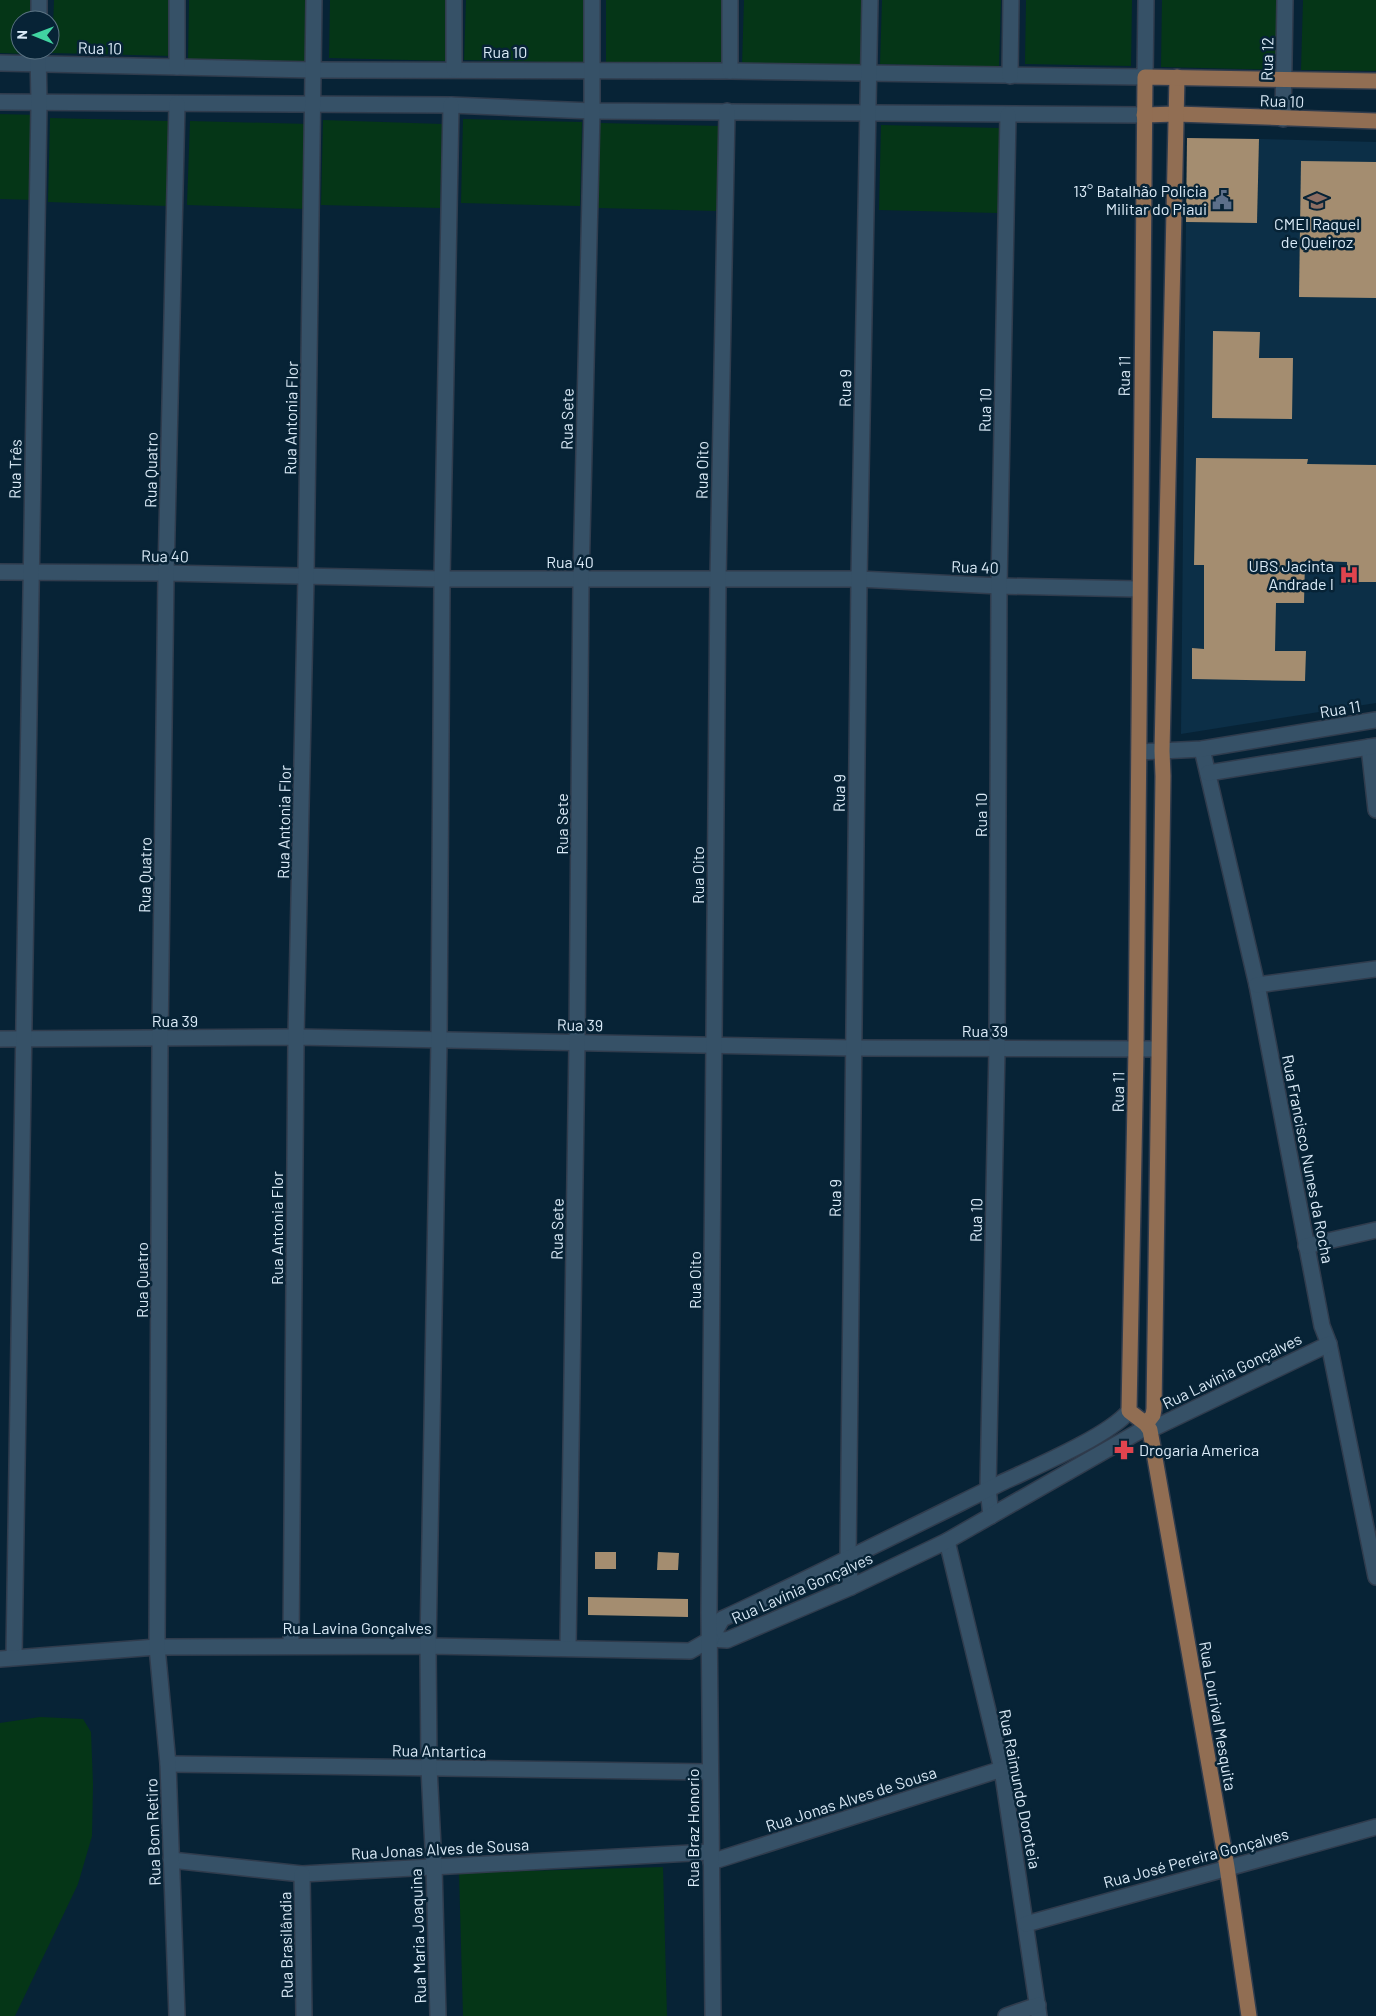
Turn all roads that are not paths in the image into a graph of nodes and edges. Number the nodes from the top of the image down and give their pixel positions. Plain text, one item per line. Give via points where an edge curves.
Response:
1 (177, 0) edge
2 (314, 0) edge
3 (454, 0) edge
4 (592, 0) edge
5 (730, 0) edge
6 (870, 0) edge
7 (1011, 0) edge
8 (1146, 0) edge
9 (1285, 0) edge
10 (60, 59) edge
11 (19, 60) edge
12 (38, 60) edge
13 (0, 63) edge
14 (177, 67) junction
15 (454, 69) junction
16 (314, 70) junction
17 (592, 70) junction
18 (730, 70) junction
19 (870, 73) junction
20 (1010, 76) junction
21 (1177, 77) junction
22 (1145, 78) junction
23 (1284, 81) junction
24 (1376, 81) edge
25 (0, 102) edge
26 (40, 103) junction
27 (177, 104) junction
28 (313, 105) junction
29 (452, 105) junction
30 (592, 111) junction
31 (727, 111) junction
32 (868, 112) junction
33 (1008, 114) junction
34 (1176, 114) junction
35 (1144, 115) junction
36 (1283, 119) junction
37 (1376, 122) edge
38 (0, 572) edge
39 (30, 572) junction
40 (166, 573) junction
41 (306, 576) junction
42 (442, 579) junction
43 (581, 579) junction
44 (718, 579) junction
45 (859, 579) junction
46 (999, 586) junction
47 (1139, 588) junction
48 (1376, 720) edge
49 (1373, 747) edge
50 (1202, 749) junction
51 (1162, 751) junction
52 (1139, 752) junction
53 (1208, 772) junction
54 (1376, 810) edge
55 (1376, 969) edge
56 (1257, 985) junction
57 (296, 1037) junction
58 (25, 1038) junction
59 (0, 1039) edge
60 (160, 1039) junction
61 (439, 1040) junction
62 (578, 1042) junction
63 (714, 1045) junction
64 (855, 1048) junction
65 (997, 1048) junction
66 (1159, 1049) junction
67 (1136, 1050) junction
68 (1376, 1230) edge
69 (1306, 1246) junction
70 (1329, 1344) junction
71 (1129, 1411) junction
72 (1148, 1427) junction
73 (988, 1489) junction
74 (992, 1516) junction
75 (947, 1541) junction
76 (848, 1560) junction
77 (1376, 1577) edge
78 (851, 1587) junction
79 (711, 1639) junction
80 (291, 1646) junction
81 (428, 1646) junction
82 (157, 1647) junction
83 (568, 1648) junction
84 (7, 1658) edge
85 (168, 1764) junction
86 (429, 1768) junction
87 (1002, 1769) junction
88 (710, 1772) junction
89 (1376, 1827) edge
90 (711, 1857) junction
91 (171, 1860) junction
92 (434, 1867) junction
93 (1227, 1867) junction
94 (302, 1874) junction
95 (1026, 1924) junction
96 (1038, 2010) edge
97 (177, 2016) edge
98 (304, 2016) edge
99 (438, 2016) edge
100 (713, 2016) edge
101 (1006, 2016) edge
102 (1249, 2016) edge

1 - 14 street
2 - 16 street, Rua Antonia Flor
3 - 15 street
4 - 17 street, Rua Sete
5 - 18 street
6 - 19 street, Rua 9
7 - 20 street
8 - 22 street, Rua 11
9 - 23 street, Rua 12
10 - 14 street, Rua 10
11 - 13 street, Rua 10
12 - 26 street, Rua Três
14 - 16 street, Rua 10
15 - 16 street, Rua 10
15 - 17 street, Rua 10
16 - 28 street, Rua Antonia Flor
17 - 18 street, Rua 10
17 - 30 street, Rua Sete
18 - 19 street, Rua 10
19 - 20 street, Rua 10
19 - 32 street, Rua 9
20 - 22 street, Rua 10
21 - 22 main road, Rua 10
21 - 23 main road, Rua 10
21 - 34 main road
22 - 35 main road, Rua 11
23 - 24 main road, Rua 10
23 - 36 street, Rua 12
25 - 26 street, Rua 10
26 - 27 street, Rua 10
26 - 39 street, Rua Três
27 - 28 street, Rua 10
27 - 40 street, Rua Quatro
28 - 29 street, Rua 10
28 - 41 street, Rua Antonia Flor
29 - 30 street, Rua 10
29 - 42 street, Rua Maria Joaquina
30 - 31 street, Rua 10
30 - 43 street, Rua Sete
31 - 32 street, Rua 10
31 - 44 street, Rua Oito
32 - 33 street, Rua 10
32 - 45 street, Rua 9
33 - 35 street, Rua 10
33 - 46 street, Rua 10
34 - 35 main road, Rua 10
34 - 36 main road, Rua 10
34 - 51 main road
35 - 47 main road, Rua 11
36 - 37 main road, Rua 10
38 - 39 street, Rua 40
39 - 40 street, Rua 40
39 - 58 street, Rua Três
40 - 41 street, Rua 40
40 - 60 street, Rua Quatro
41 - 42 street, Rua 40
41 - 57 street, Rua Antonia Flor
42 - 43 street, Rua 40
42 - 61 street, Rua Maria Joaquina
43 - 44 street, Rua 40
43 - 62 street, Rua Sete
44 - 45 street, Rua 40
44 - 63 street, Rua Oito
45 - 46 street, Rua 40
45 - 64 street, Rua 9
46 - 47 street, Rua 40
46 - 65 street, Rua 10
47 - 52 main road, Rua 11
48 - 50 street, Rua 11
49 - 53 street
49 - 54 street
50 - 51 street, Rua 11
50 - 53 street, Rua Francisco Nunes da Rocha
51 - 52 street, Rua 11
51 - 66 main road
52 - 67 main road, Rua 11
53 - 56 street, Rua Francisco Nunes da Rocha
55 - 56 street
56 - 69 street, Rua Francisco Nunes da Rocha
57 - 60 street, Rua 39
57 - 61 street, Rua 39
57 - 80 street, Rua Antonia Flor
58 - 59 street, Rua 39
58 - 60 street, Rua 39
58 - 84 street, Rua Três
60 - 82 street, Rua Quatro
61 - 62 street, Rua 39
61 - 81 street, Rua Maria Joaquina
62 - 63 street, Rua 39
62 - 83 street, Rua Sete
63 - 64 street, Rua 39
63 - 79 street, Rua Oito
64 - 65 street, Rua 39
64 - 76 street, Rua 9
65 - 67 street, Rua 39
65 - 73 street, Rua 10
66 - 67 street, Rua 39
66 - 72 main road, Rua Lavínia Gonçalves via 1154,1403
67 - 71 main road, Rua 11
68 - 69 street
69 - 70 street, Rua Francisco Nunes da Rocha via 1322,1326
70 - 72 street, Rua Lavínia Gonçalves
70 - 77 street, Rua Francisco Nunes da Rocha
71 - 72 main road
71 - 73 street, Rua Lavínia Gonçalves via 1106,1430
72 - 74 street, Rua Lavínia Gonçalves
72 - 93 main road, Rua Lourival Mesquita
73 - 74 street, Rua 10
73 - 76 street, Rua Lavínia Gonçalves
74 - 75 street, Rua Lavínia Gonçalves
75 - 78 street, Rua Lavínia Gonçalves
75 - 87 street, Rua Raimundo Doroteia
76 - 78 street, Rua 9
76 - 79 street, Rua Lavínia Gonçalves via 722,1619
78 - 79 street, Rua Lavínia Gonçalves via 726,1640
79 - 83 street, Rua Lavina Gonçalves via 690,1651
79 - 88 street, Rua Braz Honorio
80 - 81 street, Rua Lavina Gonçalves
80 - 82 street, Rua Lavina Gonçalves
81 - 83 street, Rua Lavina Gonçalves
81 - 86 street, Rua Maria Joaquina
82 - 84 street, Rua Lavina Gonçalves
82 - 85 street, Rua Bom Retiro
85 - 86 street, Rua Antartica
85 - 91 street, Rua Bom Retiro
86 - 88 street, Rua Antartica
86 - 92 street, Rua Maria Joaquina
87 - 90 street, Rua Jonas Alves de Sousa
87 - 95 street, Rua Raimundo Doroteia
88 - 90 street, Rua Braz Honorio
89 - 93 street, Rua José Pereira Gonçalves
90 - 92 street, Rua Jonas Alves de Sousa
90 - 100 street, Rua Braz Honorio
91 - 94 street, Rua Jonas Alves de Sousa
91 - 97 street, Rua Bom Retiro
92 - 94 street, Rua Jonas Alves de Sousa
92 - 99 street, Rua Maria Joaquina
93 - 95 street, Rua José Pereira Gonçalves
93 - 102 main road, Rua Lourival Mesquita
94 - 98 street, Rua Brasilândia
95 - 96 street, Rua Raimundo Doroteia
96 - 101 street

